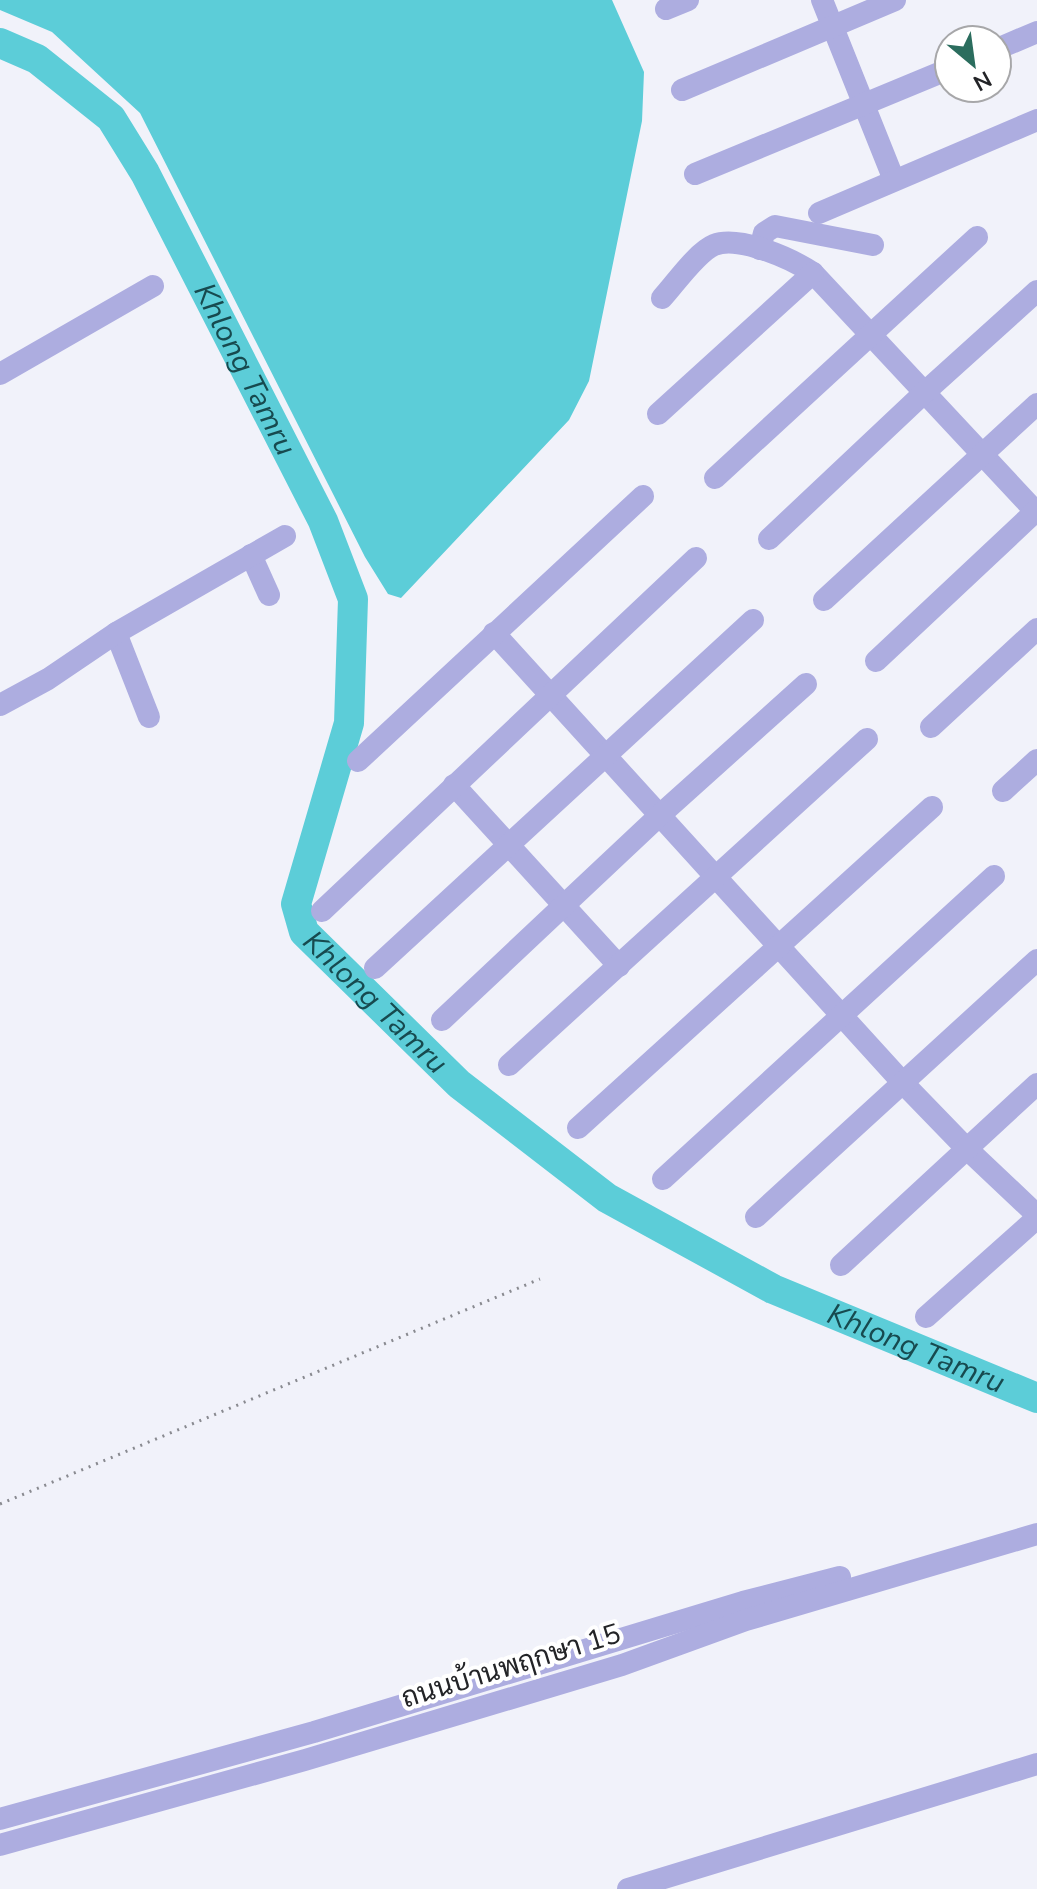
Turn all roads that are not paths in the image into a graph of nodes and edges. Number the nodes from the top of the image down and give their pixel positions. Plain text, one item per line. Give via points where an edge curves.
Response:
1 (688, 0) edge
2 (822, 0) edge
3 (895, 0) edge
4 (666, 9) dead end
5 (832, 26) junction
6 (1037, 32) edge
7 (1013, 42) edge
8 (933, 76) edge
9 (682, 90) dead end
10 (863, 104) junction
11 (1037, 120) edge
12 (695, 174) dead end
13 (894, 180) junction
14 (819, 213) dead end
15 (977, 237) dead end
16 (873, 245) dead end
17 (760, 249) junction
18 (813, 273) junction
19 (153, 286) dead end
20 (1037, 291) edge
21 (662, 298) dead end
22 (869, 335) junction
23 (0, 374) edge
24 (925, 392) junction
25 (1037, 404) edge
26 (658, 414) dead end
27 (984, 454) junction
28 (715, 478) dead end
29 (643, 496) dead end
30 (1036, 511) edge
31 (285, 536) dead end
32 (769, 539) dead end
33 (251, 555) junction
34 (696, 558) dead end
35 (269, 595) dead end
36 (824, 600) dead end
37 (753, 620) dead end
38 (1037, 629) edge
39 (116, 633) junction
40 (494, 633) junction
41 (876, 661) dead end
42 (806, 684) dead end
43 (550, 694) junction
44 (0, 705) edge
45 (149, 717) dead end
46 (931, 727) dead end
47 (867, 739) dead end
48 (605, 755) junction
49 (1037, 760) edge
50 (358, 761) dead end
51 (454, 785) junction
52 (1003, 791) dead end
53 (932, 807) dead end
54 (660, 815) junction
55 (508, 845) junction
56 (994, 876) dead end
57 (717, 878) junction
58 (564, 906) junction
59 (322, 911) dead end
60 (779, 947) junction
61 (1037, 960) edge
62 (619, 966) junction
63 (375, 968) dead end
64 (843, 1016) junction
65 (442, 1020) dead end
66 (509, 1065) dead end
67 (903, 1083) junction
68 (1037, 1084) edge
69 (578, 1128) dead end
70 (966, 1148) junction
71 (663, 1179) dead end
72 (1037, 1216) edge
73 (756, 1217) dead end
74 (841, 1265) dead end
75 (926, 1317) dead end
76 (1037, 1523) edge
77 (1037, 1534) edge
78 (745, 1611) junction
79 (314, 1732) junction
80 (321, 1756) junction
81 (1037, 1764) edge
82 (42, 1808) junction
83 (0, 1819) edge
84 (49, 1832) junction
85 (0, 1845) edge
86 (628, 1889) edge

1 - 4 street
2 - 5 street
3 - 5 street
5 - 9 street
5 - 10 street
6 - 7 street
8 - 10 street
10 - 12 street
10 - 13 street
11 - 13 street
13 - 14 street
15 - 22 street
16 - 17 street via 775,226 764,233
17 - 18 street
17 - 21 street via 716,244
18 - 22 street
18 - 26 street
19 - 23 street
20 - 24 street
22 - 24 street
22 - 28 street
24 - 27 street
24 - 32 street
25 - 27 street
27 - 30 street
27 - 36 street
29 - 40 street
30 - 41 street
31 - 33 street
33 - 35 street
33 - 39 street
34 - 43 street
37 - 48 street
38 - 46 street
39 - 44 street
39 - 45 street
40 - 43 street
40 - 50 street
42 - 54 street
43 - 48 street
43 - 51 street
47 - 57 street
48 - 54 street
48 - 55 street
49 - 52 street
51 - 55 street
51 - 59 street
53 - 60 street
54 - 57 street
54 - 58 street
55 - 58 street
55 - 63 street
56 - 64 street
57 - 60 street
57 - 62 street
58 - 62 street
58 - 65 street
60 - 64 street
60 - 69 street
61 - 67 street
62 - 66 street
64 - 67 street
64 - 71 street
67 - 70 street
67 - 73 street
68 - 70 street
70 - 72 street
70 - 74 street
72 - 75 street
76 - 78 street, ถนนบ้านพฤกษา 15
77 - 78 street, ถนนบ้านพฤกษา 15
78 - 79 street, ถนนบ้านพฤกษา 15
78 - 80 street, ถนนบ้านพฤกษา 15 via 622,1665
79 - 80 street
79 - 82 street, ถนนบ้านพฤกษา 15
80 - 84 street, ถนนบ้านพฤกษา 15
81 - 86 street
82 - 83 street, ถนนบ้านพฤกษา 15
82 - 84 street
84 - 85 street, ถนนบ้านพฤกษา 15

